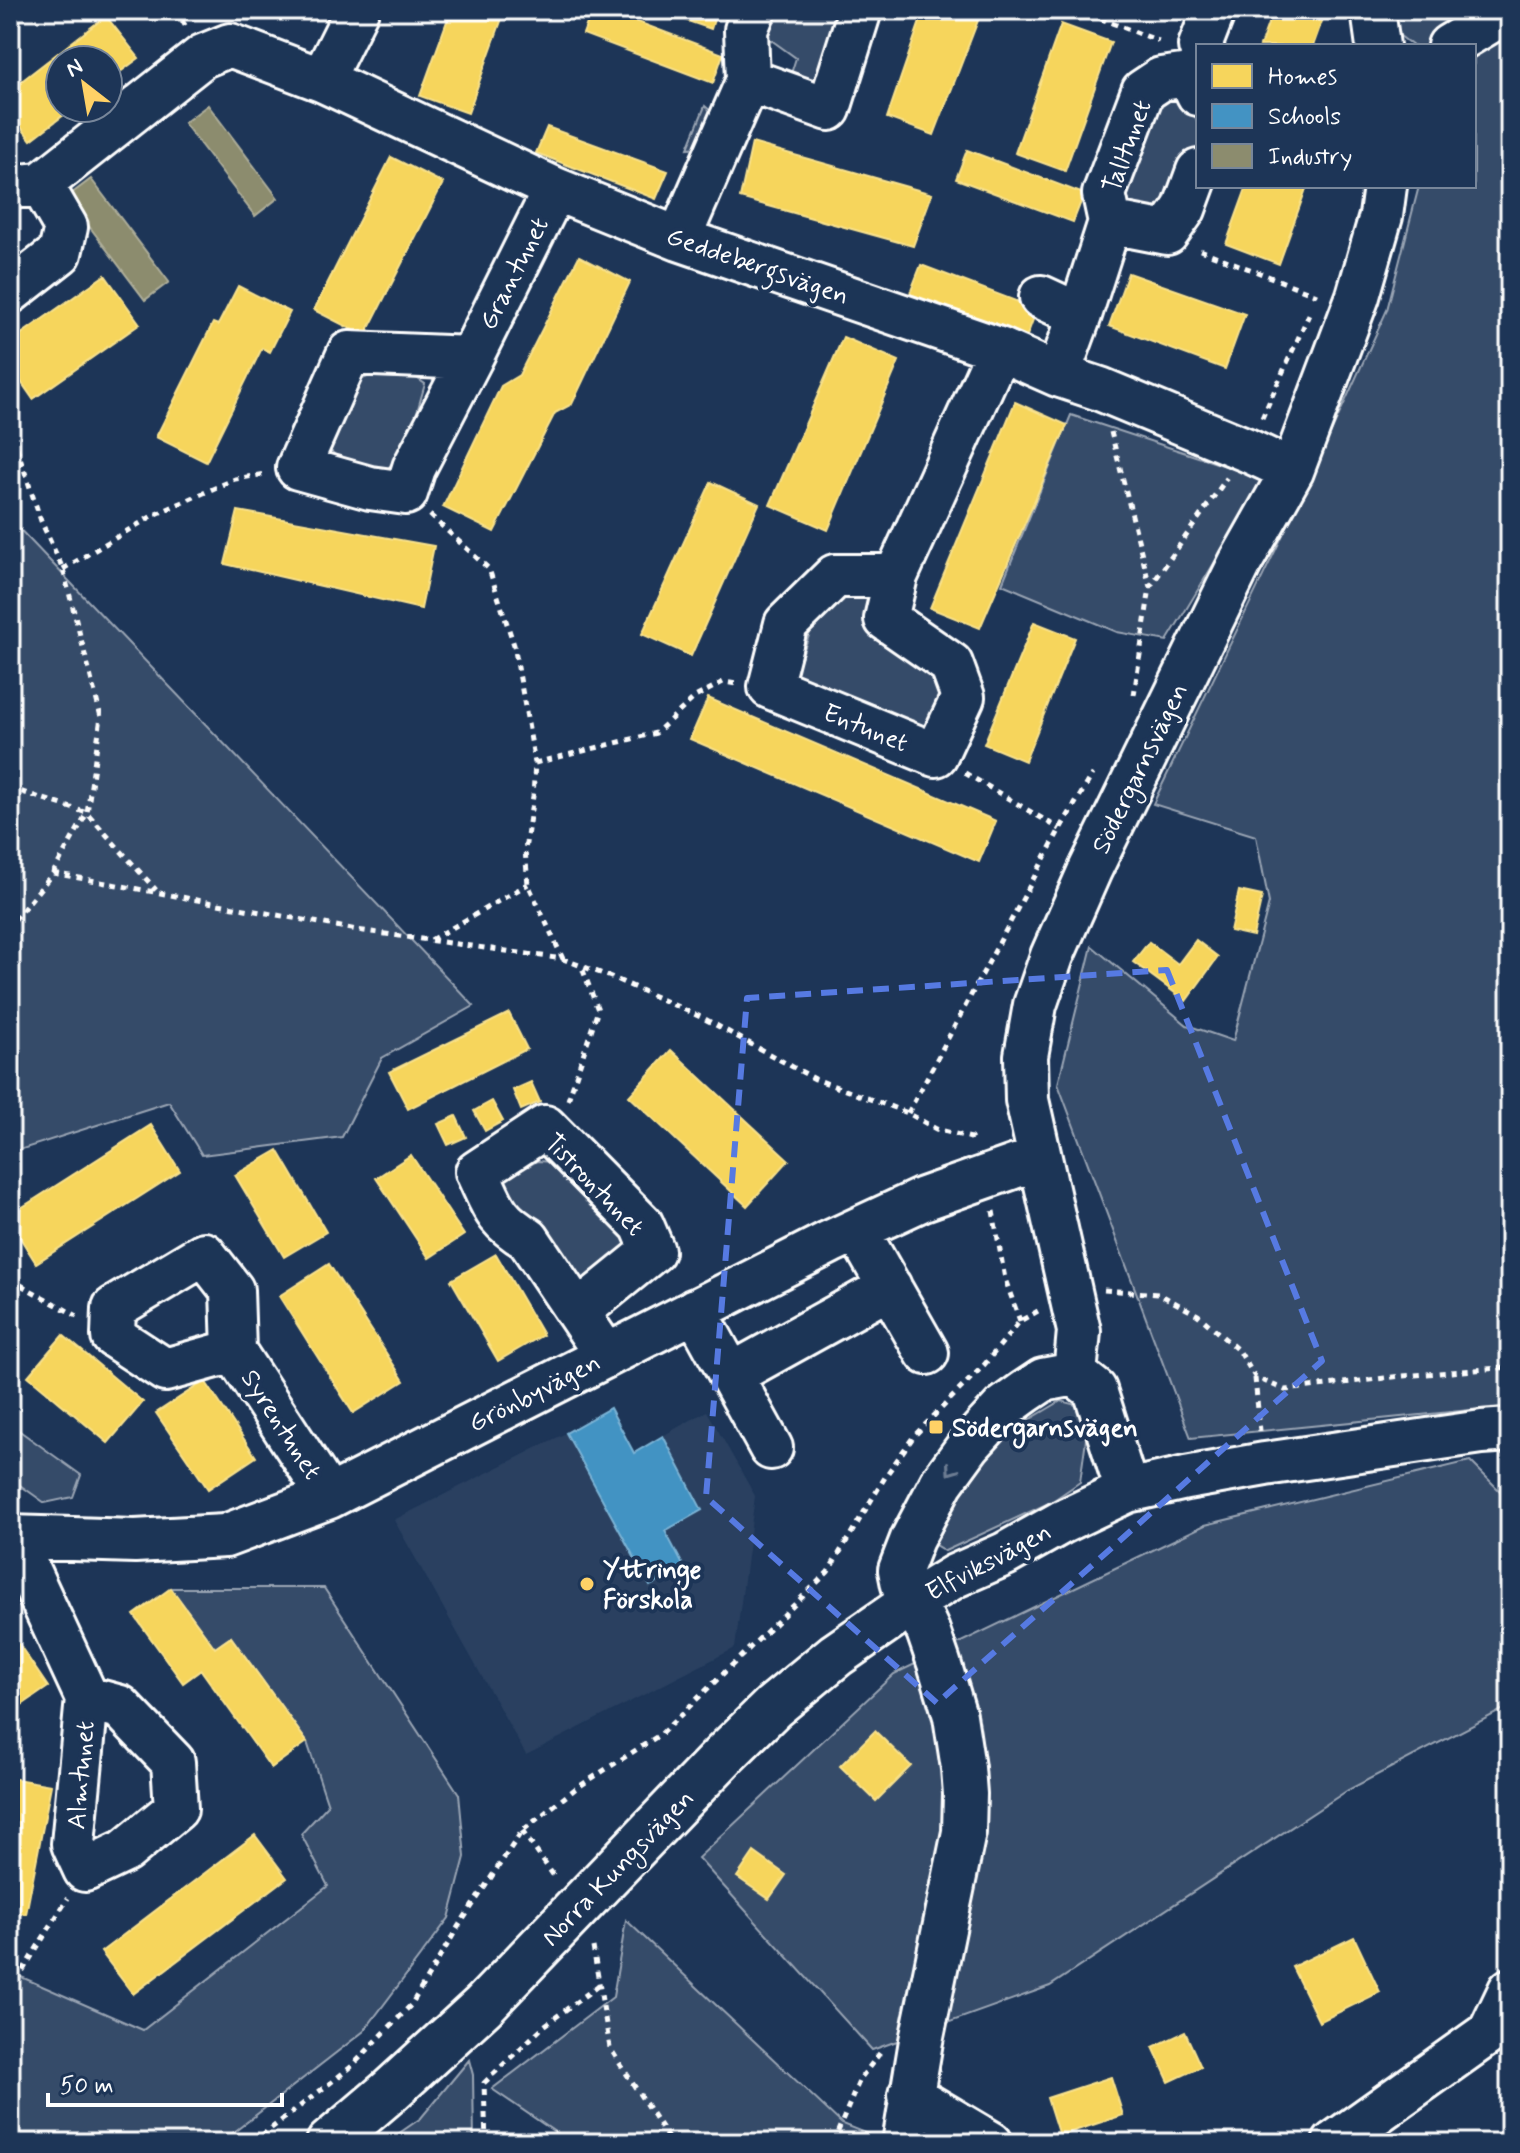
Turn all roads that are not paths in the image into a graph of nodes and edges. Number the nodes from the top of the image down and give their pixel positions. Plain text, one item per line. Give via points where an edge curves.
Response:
1 (357, 10) edge
2 (754, 10) edge
3 (860, 10) edge
4 (1214, 10) edge
5 (1373, 10) edge
6 (1509, 10) edge
7 (1203, 44) edge
8 (1378, 44) edge
9 (1452, 44) edge
10 (1196, 67) edge
11 (322, 80) junction
12 (748, 80) junction
13 (1196, 176) edge
14 (26, 185) edge
15 (1385, 188) edge
16 (555, 189) junction
17 (1110, 222) junction
18 (679, 239) junction
19 (10, 292) edge
20 (1041, 297) dead end
21 (1080, 315) junction
22 (999, 349) junction
23 (471, 358) junction
24 (1058, 375) junction
25 (1292, 471) junction
26 (896, 576) junction
27 (1039, 1158) junction
28 (857, 1230) junction
29 (890, 1287) junction
30 (695, 1310) junction
31 (578, 1312) junction
32 (234, 1351) junction
33 (927, 1353) dead end
34 (606, 1355) junction
35 (1075, 1374) junction
36 (731, 1375) junction
37 (1496, 1431) edge
38 (771, 1448) dead end
39 (1510, 1462) edge
40 (1127, 1491) junction
41 (329, 1497) junction
42 (12, 1538) edge
43 (914, 1601) junction
44 (87, 1698) junction
45 (1510, 1990) edge
46 (910, 2095) junction
47 (329, 2143) edge
48 (904, 2143) edge
49 (991, 2143) edge
50 (1334, 2143) edge

1 - 11 street
2 - 12 street via 746,30
3 - 12 street via 829,109
4 - 7 street
5 - 8 street
6 - 9 street
10 - 17 street, Talltunet via 1143,91 1104,194
11 - 14 street, Geddebergsvägen via 230,45 203,56
11 - 16 street, Geddebergsvägen
12 - 18 street
13 - 17 street, Talltunet via 1184,209 1167,233
14 - 19 street via 66,227 60,253
15 - 25 street, Södergarnsvägen via 1358,296
16 - 18 street, Geddebergsvägen
16 - 23 street, Grantunet
17 - 21 street, Talltunet
18 - 22 street, Geddebergsvägen
20 - 21 street
21 - 24 street, Talltunet
22 - 24 street, Geddebergsvägen
22 - 26 street, Entunet
23 - 23 street, Grantunet via 406,493 298,468 349,353
24 - 25 street, Geddebergsvägen
25 - 27 street, Södergarnsvägen via 1240,563 1052,956 1035,1005 1026,1056 1027,1100
26 - 26 street, Entunet via 886,619 951,664 963,697 936,755 770,687 786,624 835,576
27 - 28 street, Grönbyvägen via 923,1199
27 - 35 street, Södergarnsvägen via 1079,1331
28 - 29 street
28 - 30 street, Grönbyvägen
29 - 33 street
29 - 36 street
30 - 34 street, Grönbyvägen
30 - 36 street
31 - 31 street, Tistrontunet via 653,1251 642,1225 545,1127 477,1172 497,1215 528,1239
31 - 34 street, Tistrontunet
32 - 32 street, Syrentunet via 165,1370 113,1336 114,1308 204,1254 232,1290
32 - 41 street, Syrentunet
34 - 41 street, Grönbyvägen
35 - 40 street via 1095,1390
35 -> 43 street via 1043,1380 1003,1408 942,1482 900,1570
36 - 38 street
37 - 39 street
37 - 40 street, Elfviksvägen via 1265,1464
40 - 43 street, Elfviksvägen
41 - 42 street, Grönbyvägen via 225,1536 135,1541
42 - 44 street, Almtunet
43 - 46 street, Elfviksvägen via 955,1716 965,1794 964,1832
43 - 47 main road, Norra Kungsvägen via 773,1707 483,2006
44 - 44 street, Almtunet via 73,1844 85,1870 125,1851 176,1809 173,1762 120,1707
45 - 50 street via 1490,2032
46 - 48 street, Elfviksvägen
46 - 49 street

